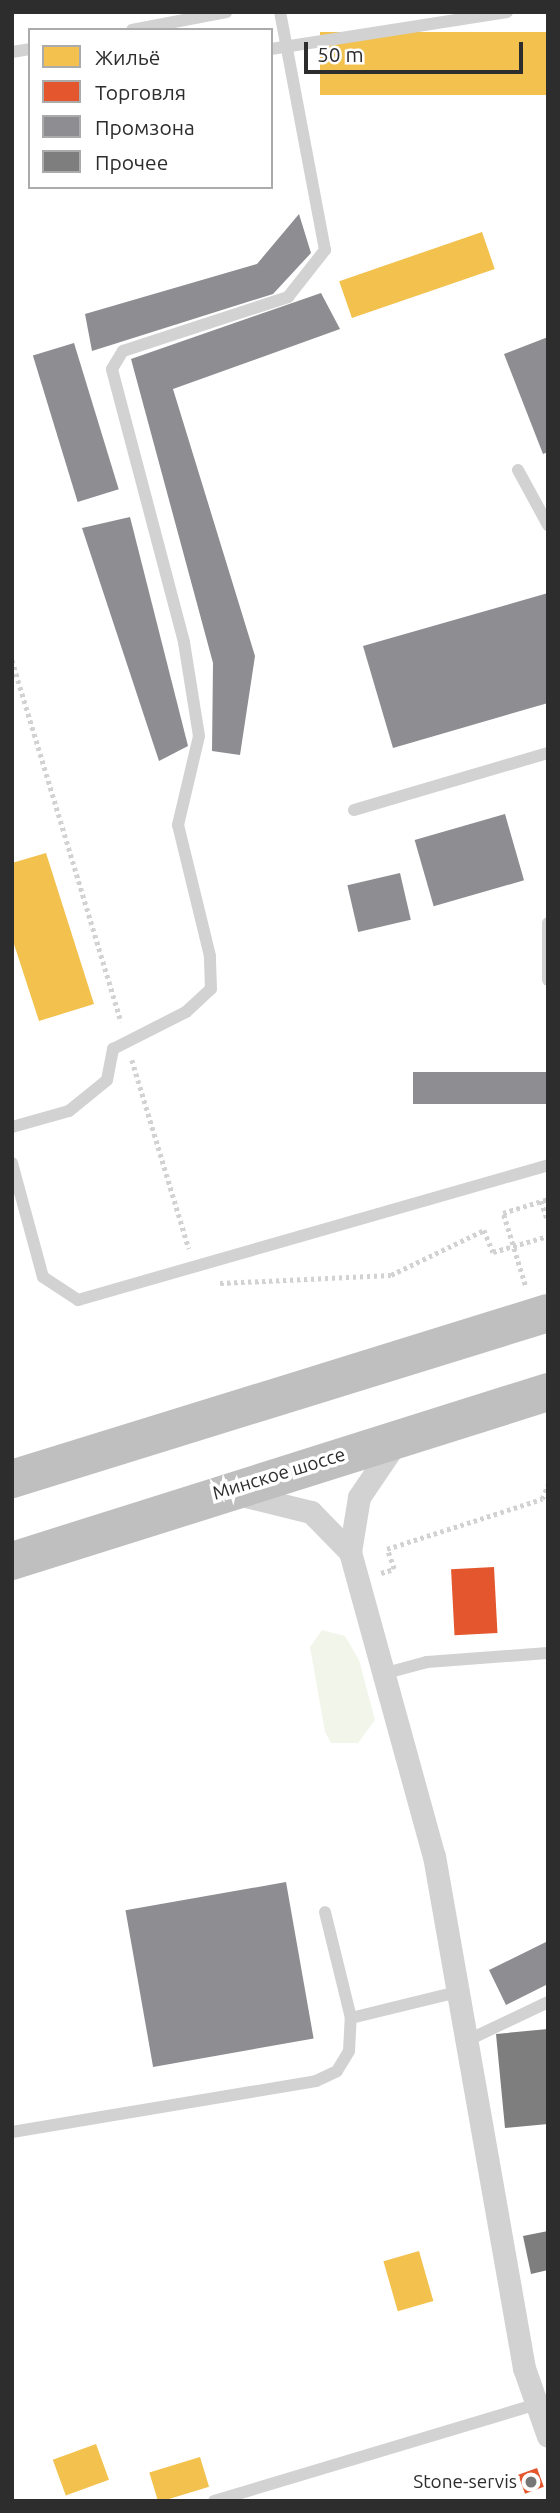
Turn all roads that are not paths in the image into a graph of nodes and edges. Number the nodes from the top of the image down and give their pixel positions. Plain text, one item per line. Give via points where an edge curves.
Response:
1 (226, 12) edge
2 (280, 12) edge
3 (507, 12) edge
4 (142, 28) edge
5 (286, 46) junction
6 (273, 49) edge
7 (517, 470) dead end
8 (548, 525) edge
9 (548, 753) edge
10 (354, 810) dead end
11 (548, 923) edge
12 (548, 980) edge
13 (12, 1126) edge
14 (12, 1163) edge
15 (548, 1165) edge
16 (547, 1313) edge
17 (548, 1392) edge
18 (402, 1436) junction
19 (63, 1462) junction
20 (12, 1472) edge
21 (12, 1479) edge
22 (212, 1495) junction
23 (350, 1552) junction
24 (12, 1561) edge
25 (12, 1587) edge
26 (548, 1653) edge
27 (386, 1673) junction
28 (325, 1912) dead end
29 (458, 1992) junction
30 (548, 2002) edge
31 (351, 2018) junction
32 (466, 2041) junction
33 (12, 2132) edge
34 (535, 2405) junction
35 (548, 2436) edge
36 (214, 2501) edge

1 - 4 lane
2 - 5 lane
3 - 5 lane
5 - 6 lane
5 - 13 lane via 324,250 288,297 123,351 112,369 184,642 199,736 178,825 210,956 211,989 186,1012 113,1049 107,1080 69,1111
7 - 8 lane
9 - 10 lane
11 - 12 lane
14 - 15 lane via 43,1277 78,1300
16 - 19 highway
17 - 18 highway, Минское шоссе
18 - 22 highway, Минское шоссе
18 - 23 street via 359,1497
19 - 20 highway
19 - 21 highway
22 - 23 street via 311,1512
22 - 24 highway, Минское шоссе
22 - 25 highway
23 - 27 street
26 - 27 lane via 427,1662
27 - 29 street via 434,1856
28 - 31 lane
29 - 31 lane
29 - 32 street
30 - 32 lane
31 - 33 lane via 349,2051 337,2071 316,2081
32 - 34 street
34 - 35 street
34 - 36 lane

